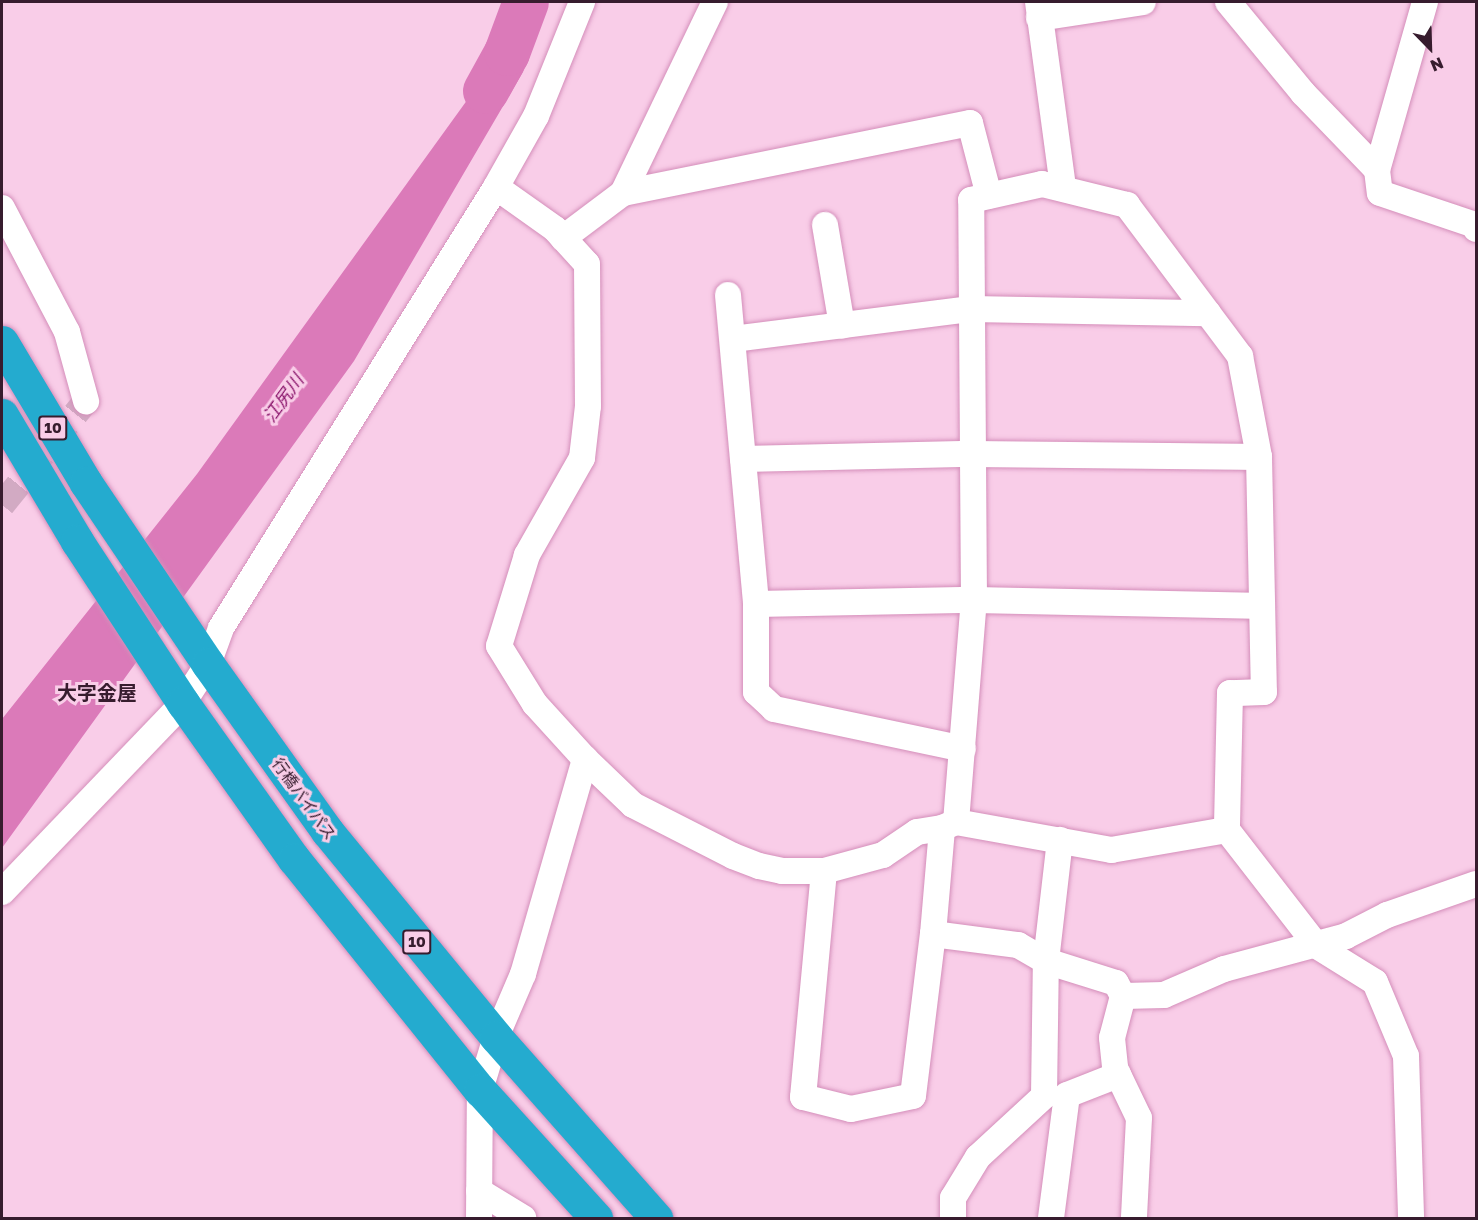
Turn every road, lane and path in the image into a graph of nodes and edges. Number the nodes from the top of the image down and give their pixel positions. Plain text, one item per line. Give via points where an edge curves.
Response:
1 (582, 2) edge
2 (715, 2) edge
3 (1143, 2) edge
4 (1229, 2) edge
5 (1425, 2) edge
6 (1038, 10) edge
7 (1377, 170) junction
8 (495, 187) junction
9 (1064, 188) junction
10 (624, 193) junction
11 (989, 196) junction
12 (2, 208) edge
13 (825, 225) dead end
14 (1476, 225) edge
15 (563, 237) junction
16 (728, 295) dead end
17 (971, 309) junction
18 (1209, 313) junction
19 (842, 326) junction
20 (733, 339) junction
21 (2, 342) edge
22 (86, 400) dead end
23 (2, 415) edge
24 (972, 454) junction
25 (1259, 457) junction
26 (743, 459) junction
27 (974, 600) junction
28 (756, 604) junction
29 (1261, 606) junction
30 (203, 657) junction
31 (175, 691) junction
32 (963, 748) junction
33 (585, 759) junction
34 (949, 825) junction
35 (1227, 830) junction
36 (1060, 840) junction
37 (824, 871) junction
38 (1476, 884) edge
39 (2, 892) edge
40 (933, 934) junction
41 (1317, 946) junction
42 (1046, 961) junction
43 (1123, 996) junction
44 (496, 1037) junction
45 (1118, 1075) junction
46 (480, 1090) junction
47 (1055, 1096) junction
48 (479, 1191) junction
49 (479, 1218) edge
50 (523, 1218) edge
51 (597, 1218) edge
52 (656, 1218) edge
53 (953, 1218) edge
54 (1052, 1218) edge
55 (1134, 1218) edge
56 (1411, 1218) edge

1 - 8 street via 536,116
2 - 10 street
3 - 6 street
4 - 7 street via 1303,93
5 - 7 street
6 - 9 street
7 - 14 street via 1380,193
8 - 15 street
8 - 30 street
9 - 11 street via 1042,184
9 - 18 street via 1127,205
10 - 11 street via 970,123
10 - 15 street
11 - 17 street via 970,200
12 - 22 street via 67,332
13 - 19 street
15 - 33 street via 587,264 588,406 582,458 527,555 499,646 535,704
16 - 20 street
17 - 18 street
17 - 19 street
17 - 24 street
18 - 25 street via 1240,356
19 - 20 street
20 - 26 street
21 - 30 highway, 行橋バイパス / 10 via 86,483
23 - 31 highway, 10 via 77,541
24 - 25 street
24 - 26 street
24 - 27 street
25 - 29 street
26 - 28 street
27 - 28 street
27 - 29 street
27 - 32 street
28 - 32 street via 756,692 774,709
29 - 35 street via 1264,692 1230,693
30 - 31 street
30 - 44 highway, 行橋バイパス / 10 via 327,831
31 - 39 street
31 - 46 highway, 10 via 294,859
32 - 34 street
33 - 37 street via 633,805 733,856 782,871
33 - 44 street via 523,974
34 - 36 street
34 - 37 street via 917,831 883,855
34 - 40 street
35 - 36 street via 1111,850
35 - 41 street
36 - 42 street
37 - 40 street via 803,1096 851,1109 913,1096
38 - 41 street via 1386,915
40 - 42 street via 1018,945
41 - 43 street via 1224,969 1164,995
41 - 56 street via 1375,982 1406,1056
42 - 43 street via 1116,983
42 - 47 street
43 - 45 street via 1112,1038
44 - 46 street
44 - 52 highway, 行橋バイパス / 10
45 - 47 street
45 - 55 street via 1139,1118
46 - 48 street
46 - 51 highway, 10
47 - 53 street via 978,1156 953,1198
47 - 54 street
48 - 49 street
48 - 50 street

